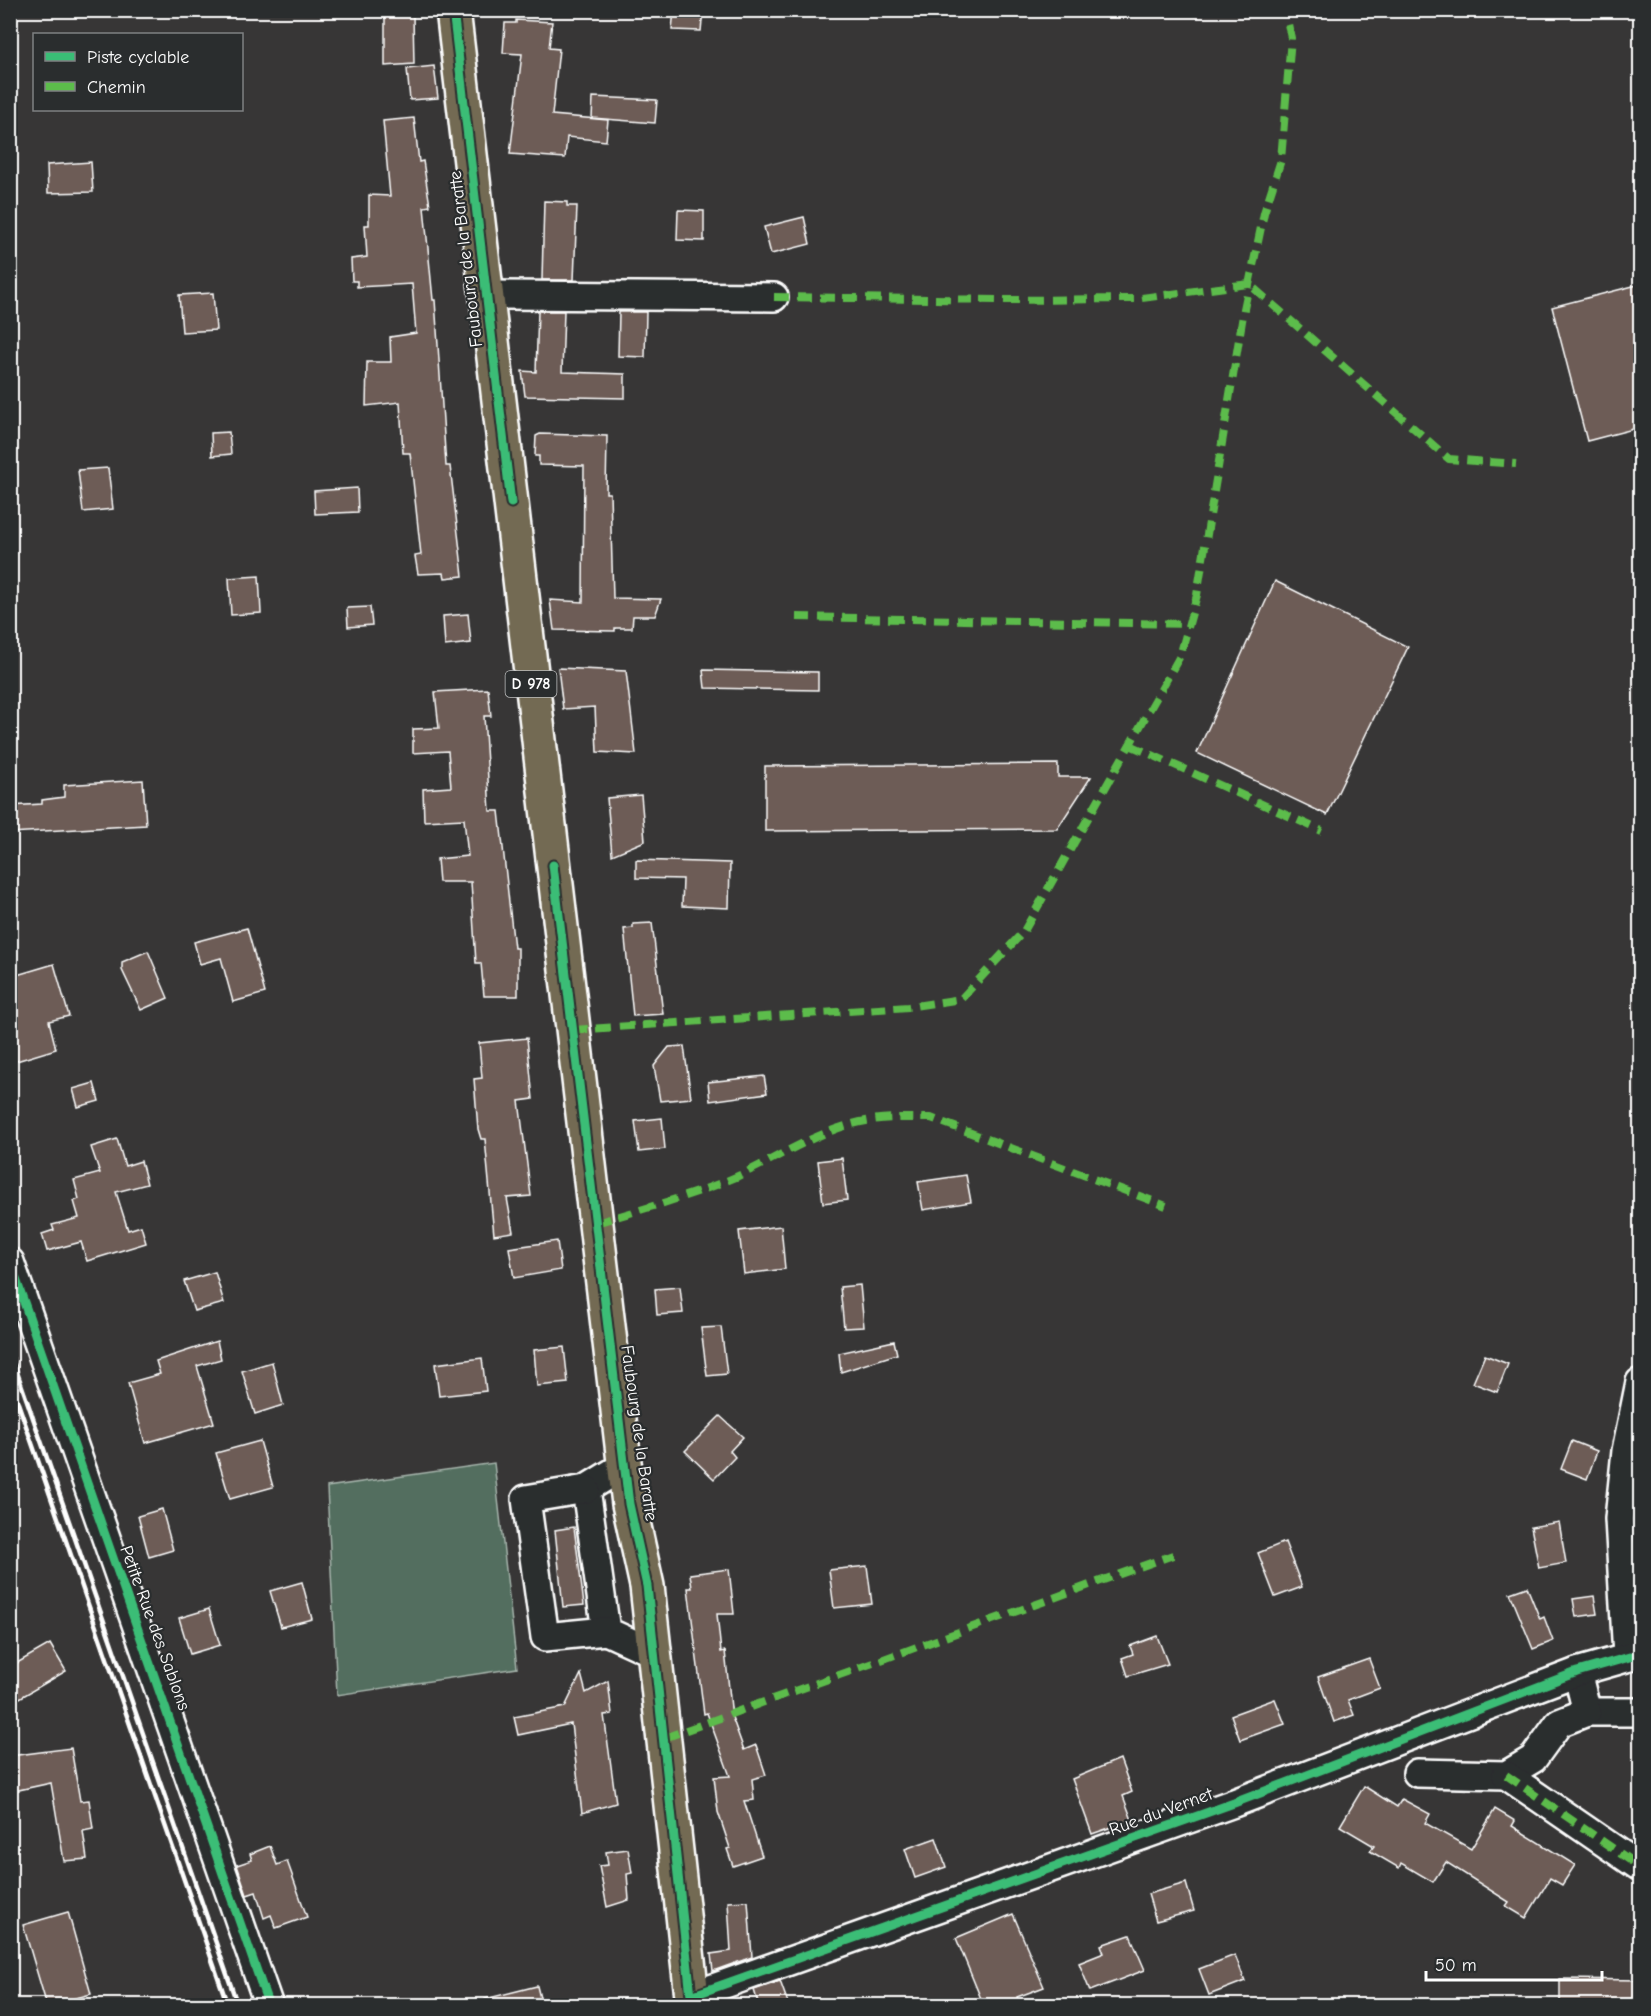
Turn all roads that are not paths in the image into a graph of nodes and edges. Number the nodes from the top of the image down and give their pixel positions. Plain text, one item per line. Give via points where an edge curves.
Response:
1 (453, 10) edge
2 (487, 295) junction
3 (774, 297) dead end
4 (10, 1262) edge
5 (1641, 1382) edge
6 (625, 1465) junction
7 (586, 1489) junction
8 (606, 1631) junction
9 (654, 1653) junction
10 (1634, 1655) edge
11 (1577, 1672) junction
12 (1587, 1712) junction
13 (1641, 1712) edge
14 (1417, 1773) dead end
15 (1506, 1775) junction
16 (1641, 1867) edge
17 (692, 2001) edge
18 (269, 2006) edge

1 - 2 main road, Faubourg de la Baratte / D 978
2 - 3 street
2 - 6 main road, Faubourg de la Baratte / D 978
4 - 18 street, Petite Rue des Sablons
5 - 10 street via 1626,1451 1620,1519
6 - 7 street
6 - 9 main road, Faubourg de la Baratte / D 978 via 629,1504 647,1586
7 - 8 street
7 - 8 street via 526,1499 543,1626 545,1637
8 - 9 street
9 - 17 main road, Faubourg de la Baratte / D 978
10 - 11 street, Rue du Vernet
11 - 12 street
11 - 17 street, Rue du Vernet via 1234,1803
12 - 13 street
12 - 15 street via 1558,1723 1533,1759
14 - 15 street
15 - 16 street

